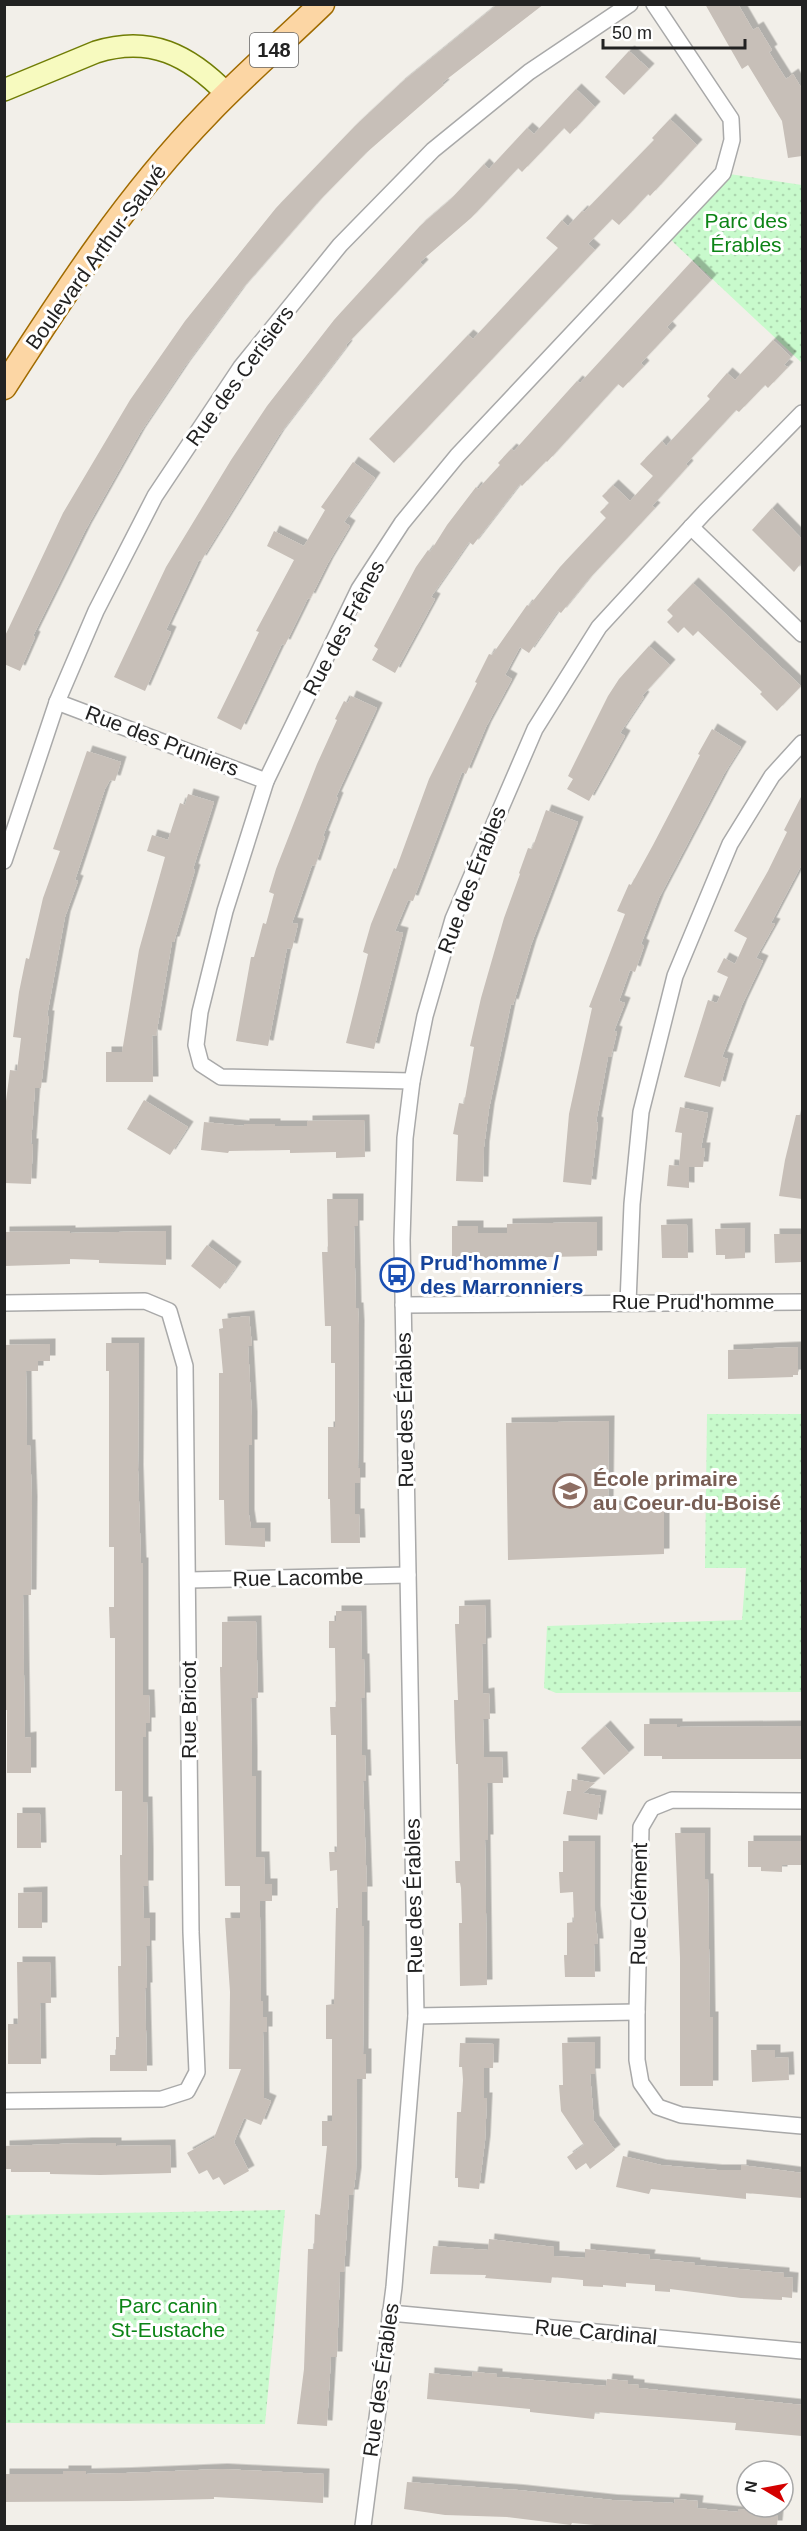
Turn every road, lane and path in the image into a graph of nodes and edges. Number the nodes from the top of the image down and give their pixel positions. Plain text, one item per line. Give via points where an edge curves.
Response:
1 (322, 4) edge
2 (630, 4) edge
3 (654, 4) edge
4 (4, 90) edge
5 (227, 94) junction
6 (4, 387) edge
7 (802, 412) edge
8 (691, 527) junction
9 (802, 634) edge
10 (57, 702) junction
11 (802, 743) edge
12 (266, 781) junction
13 (4, 861) edge
14 (412, 1081) junction
15 (802, 1302) edge
16 (4, 1303) edge
17 (628, 1303) junction
18 (403, 1305) junction
19 (408, 1575) junction
20 (189, 1580) junction
21 (802, 1801) edge
22 (637, 2012) junction
23 (416, 2016) junction
24 (4, 2101) edge
25 (802, 2126) edge
26 (390, 2313) junction
27 (802, 2351) edge
28 (363, 2526) edge

1 - 5 main road, Boulevard Arthur-Sauvé / 148
2 - 10 street, Rue des Cerisiers via 528,72 433,150 340,245 241,367 154,496 96,611
3 - 12 street, Rue des Frênes via 731,119 732,140 723,173 457,456 402,523 359,590
4 - 5 street via 96,52 134,45 159,48 182,58 202,69
5 - 6 main road, Boulevard Arthur-Sauvé / 148 via 118,219
7 - 8 street, Rue des Érables
8 - 9 street
8 - 14 street, Rue des Érables via 599,627 535,729 453,919 425,1016
10 - 12 street, Rue des Pruniers
10 - 13 street, Rue des Cerisiers
11 - 17 street via 772,776 730,844 675,976 641,1112
12 - 14 street, Rue des Frênes via 225,911 200,1012 196,1045 201,1064 221,1077
14 - 18 street, Rue des Érables via 403,1172
15 - 17 street, Rue Prud'homme
16 - 20 street, Rue Bricot via 145,1301 169,1311 185,1366
17 - 18 street, Rue Prud'homme
18 - 19 street, Rue des Érables
19 - 20 street, Rue Lacombe
19 - 23 street, Rue des Érables
20 - 24 street, Rue Bricot via 191,1932 197,2072 187,2091 162,2099
21 - 22 street, Rue Clément via 672,1800 652,1808 641,1827
22 - 23 street
22 - 25 street, Rue Clément via 641,2083 658,2107 681,2115
23 - 26 street, Rue des Érables
26 - 27 street, Rue Cardinal
26 - 28 street, Rue des Érables

